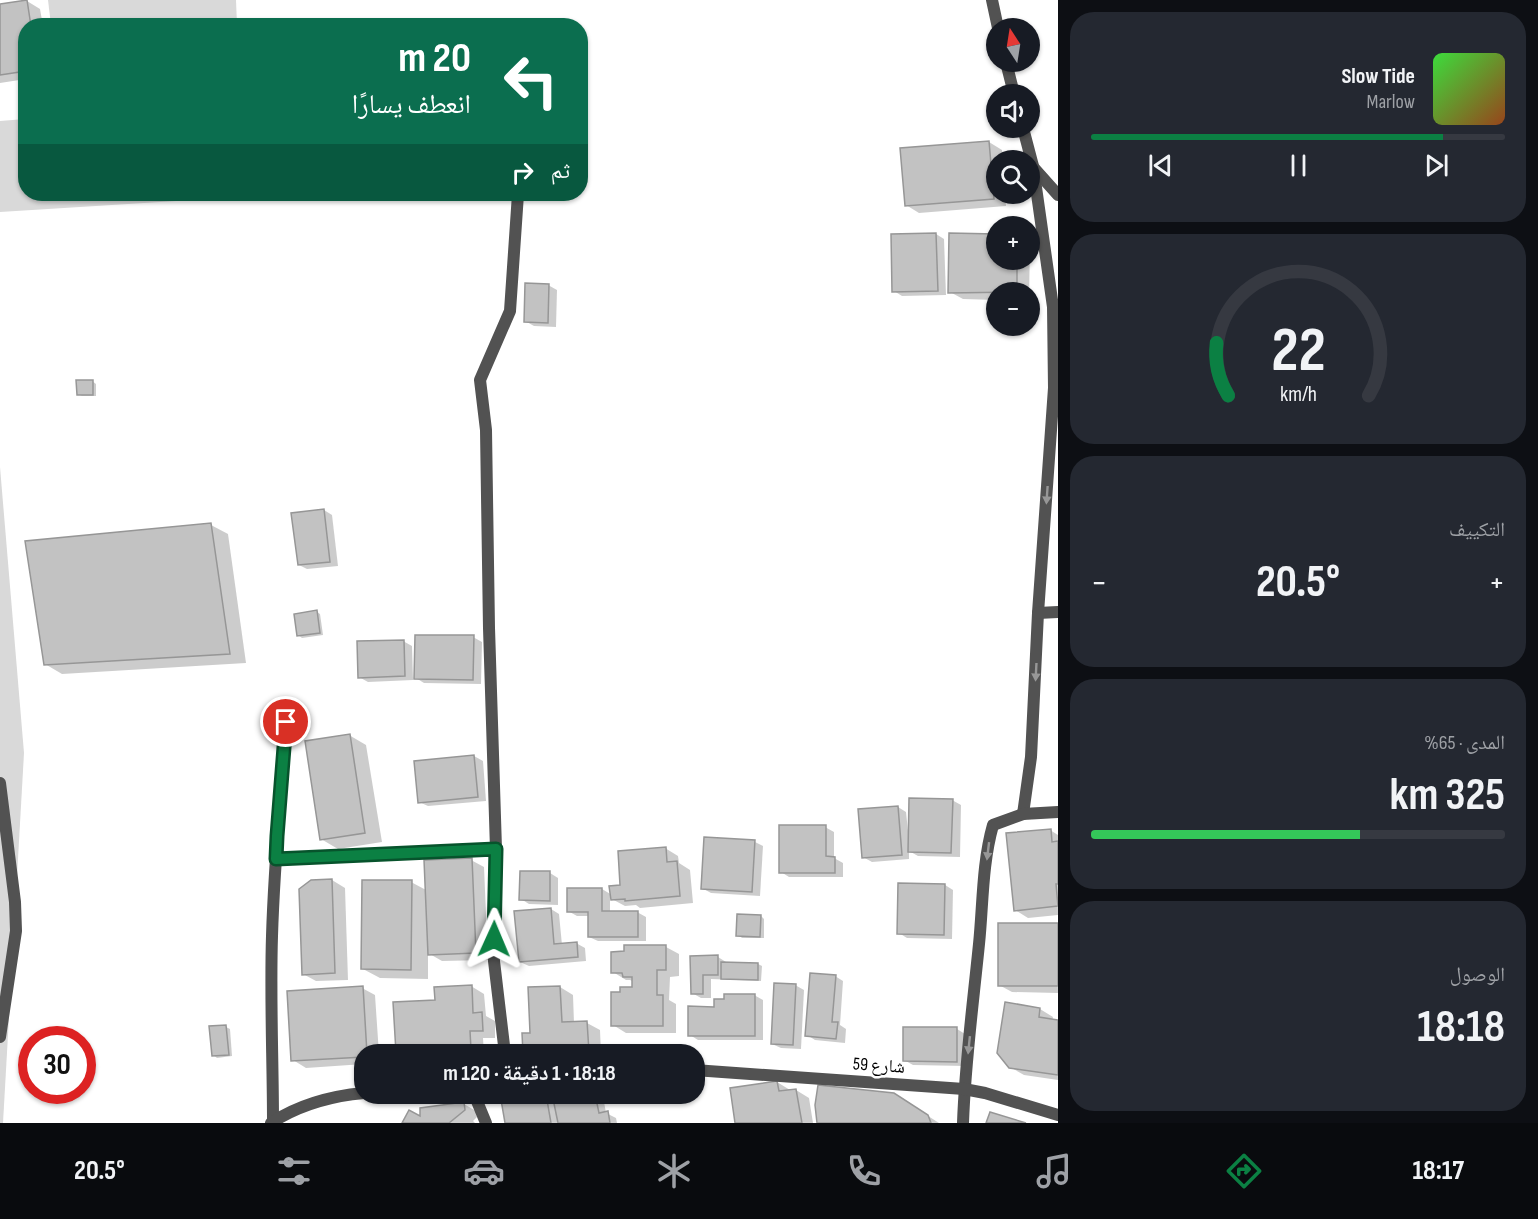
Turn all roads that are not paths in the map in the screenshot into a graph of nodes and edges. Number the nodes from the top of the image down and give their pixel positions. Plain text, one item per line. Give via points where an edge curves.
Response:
1 (992, 0) edge
2 (996, 18) edge
3 (1040, 174) edge
4 (1058, 195) edge
5 (518, 201) edge
6 (1039, 204) edge
7 (1056, 304) edge
8 (1058, 612) edge
9 (1038, 613) junction
10 (286, 722) dead end
11 (0, 783) edge
12 (1058, 812) edge
13 (1023, 814) junction
14 (496, 849) junction
15 (276, 859) junction
16 (0, 1037) edge
17 (504, 1044) edge
18 (705, 1071) edge
19 (964, 1089) junction
20 (354, 1094) edge
21 (478, 1104) edge
22 (1058, 1115) edge
23 (273, 1122) edge
24 (486, 1123) edge
25 (963, 1123) edge

1 - 2 street
3 - 4 street
5 - 14 street via 510,311 480,380 486,430
6 - 7 street
7 -> 9 street
8 - 9 street
9 -> 13 street via 1032,757
10 - 15 street
11 - 16 street via 16,931
12 - 13 street
13 -> 19 street via 993,825 988,844
14 - 15 street
14 - 17 street via 494,961
15 - 23 street via 272,938
18 - 19 street, شارع 59
19 - 22 street, شارع 59
19 - 25 street
20 - 23 street via 305,1105
21 - 24 street

